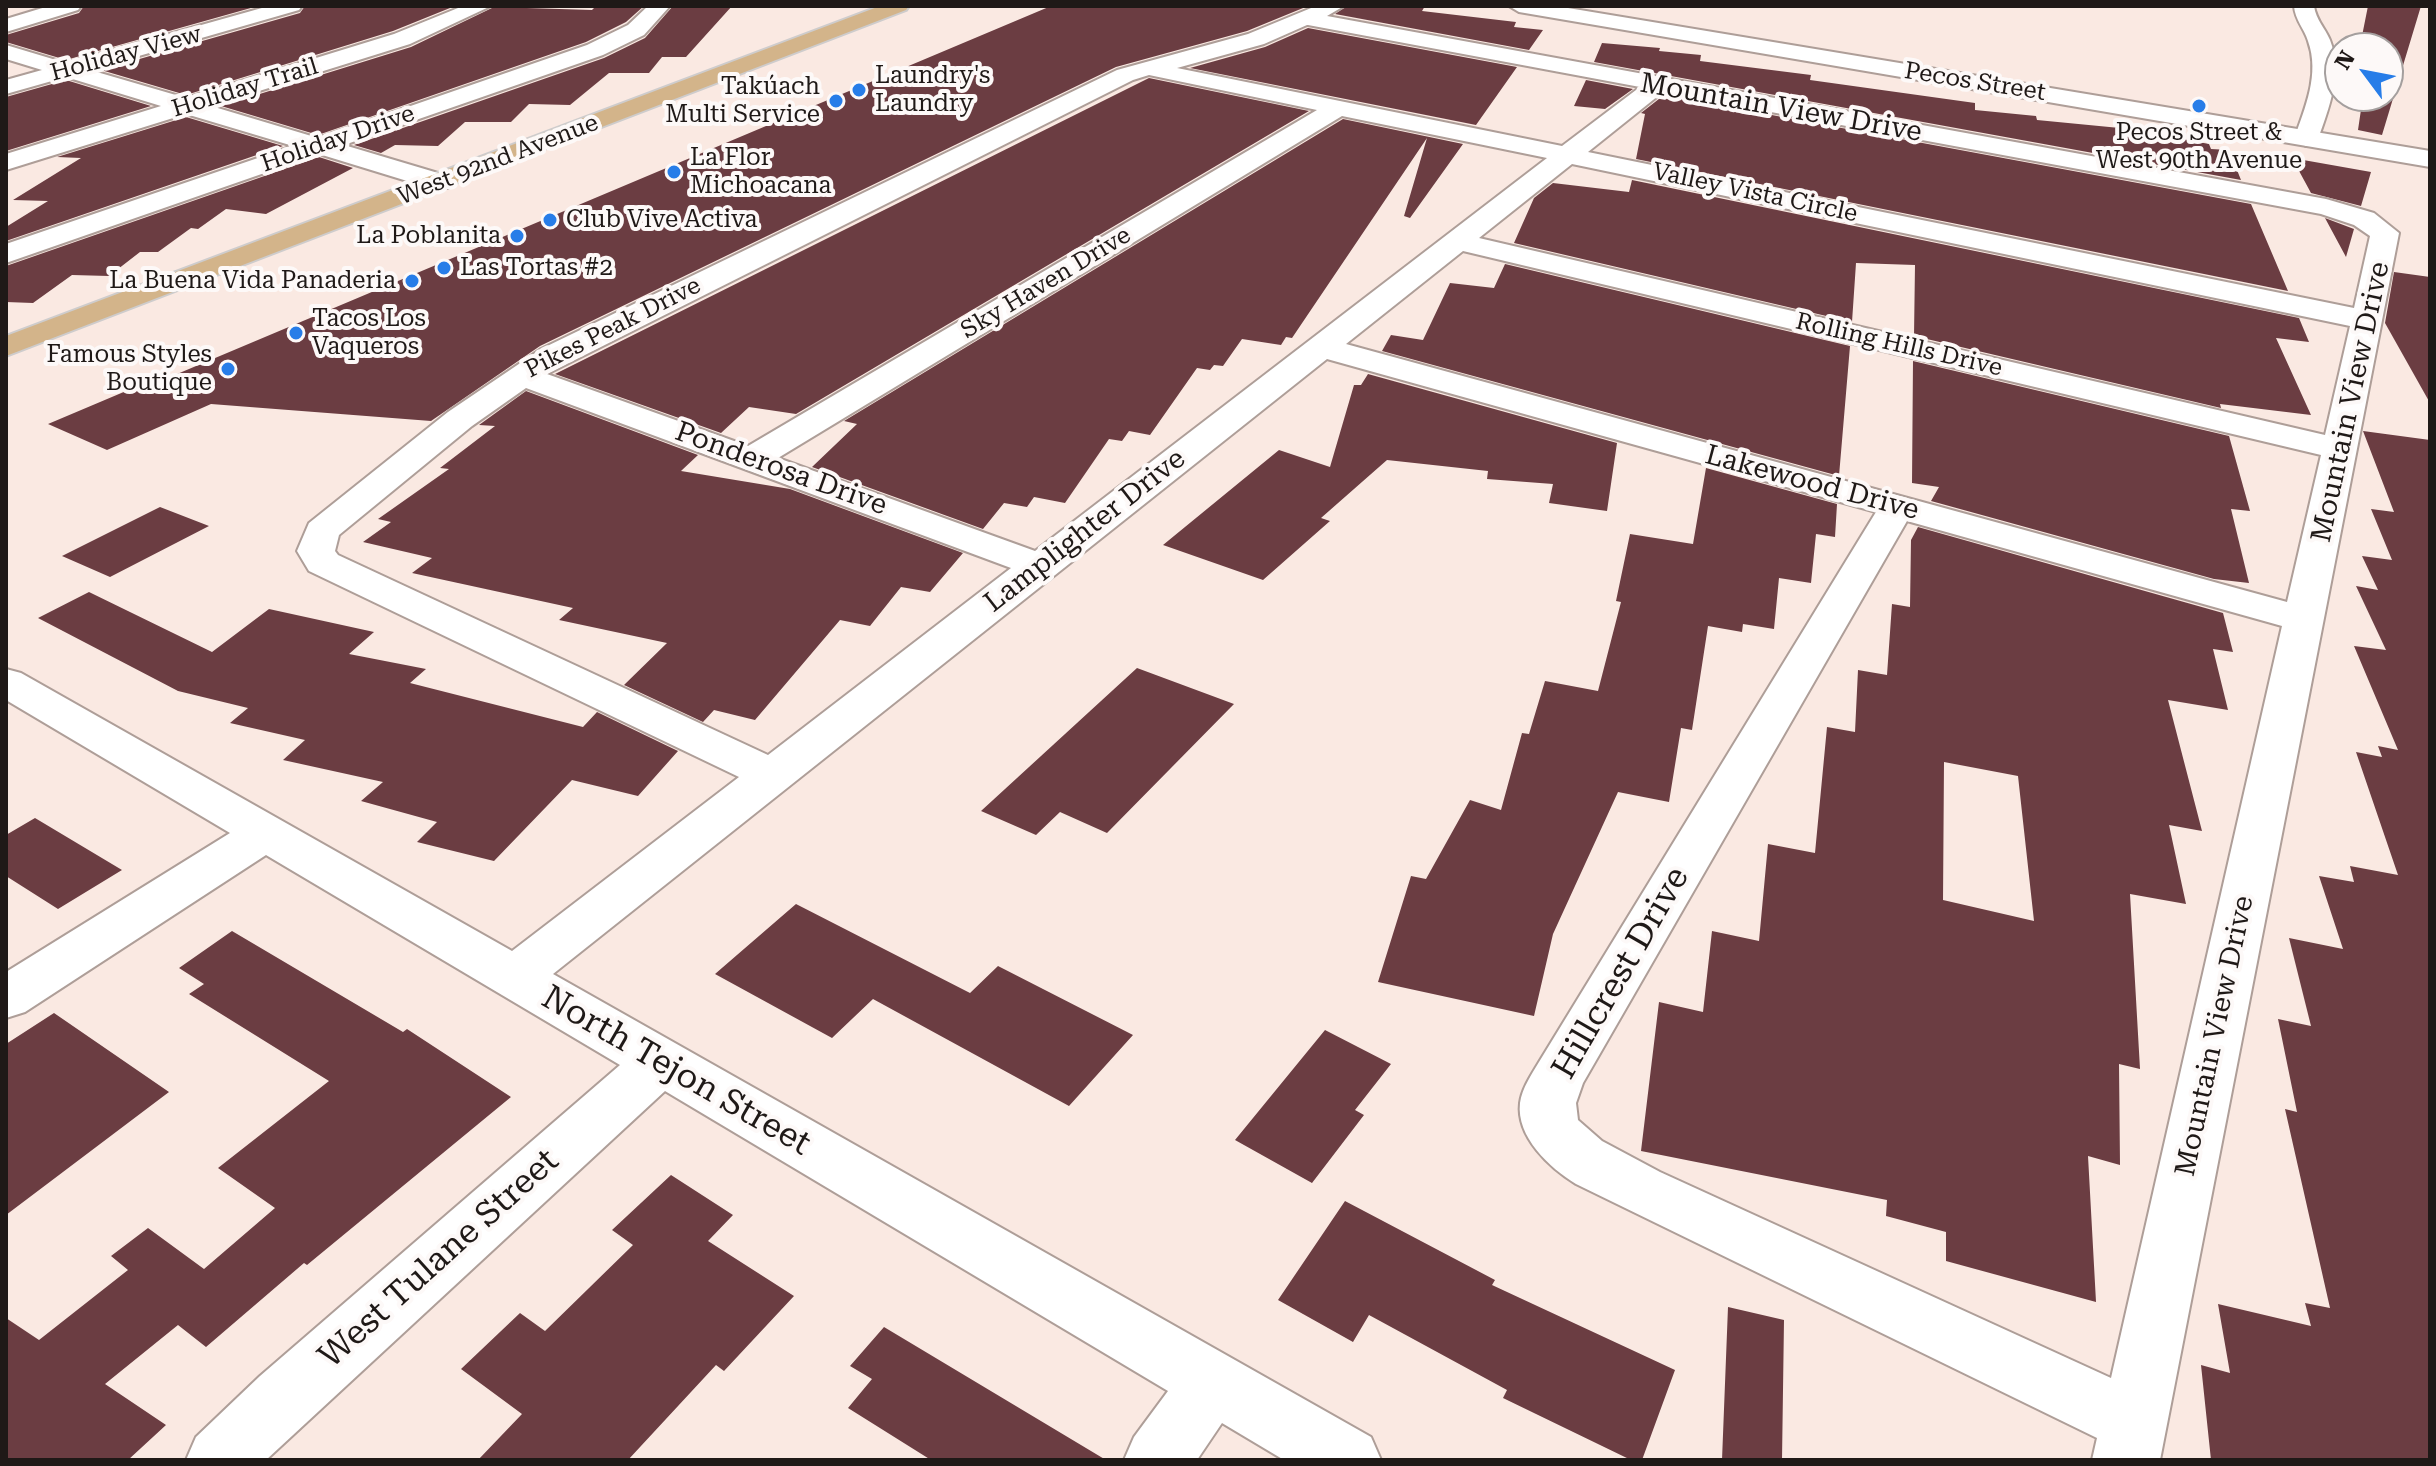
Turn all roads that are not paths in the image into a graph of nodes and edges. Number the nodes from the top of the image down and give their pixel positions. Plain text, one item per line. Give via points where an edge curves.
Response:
1 (71, 6) edge
2 (292, 6) edge
3 (481, 6) edge
4 (660, 6) edge
5 (899, 6) edge
6 (1519, 6) edge
7 (2304, 6) edge
8 (1321, 13) edge
9 (6, 26) edge
10 (6, 52) edge
11 (1144, 67) junction
12 (66, 70) junction
13 (11, 82) edge
14 (1657, 85) junction
15 (66, 97) dead end
16 (96, 106) dead end
17 (186, 106) junction
18 (1338, 108) junction
19 (141, 120) junction
20 (185, 134) dead end
21 (2306, 139) junction
22 (318, 146) junction
23 (229, 148) dead end
24 (1567, 155) junction
25 (2430, 159) edge
26 (6, 162) edge
27 (272, 162) junction
28 (318, 176) dead end
29 (439, 182) junction
30 (348, 185) dead end
31 (393, 200) junction
32 (1457, 241) junction
33 (6, 254) edge
34 (2367, 320) junction
35 (6, 347) edge
36 (1321, 347) junction
37 (520, 375) junction
38 (2341, 449) junction
39 (753, 458) junction
40 (1897, 507) junction
41 (1041, 566) junction
42 (2303, 619) junction
43 (6, 682) edge
44 (772, 775) junction
45 (265, 833) junction
46 (514, 977) junction
47 (6, 998) edge
48 (661, 1062) junction
49 (1212, 1382) junction
50 (2130, 1441) edge
51 (220, 1460) edge
52 (1158, 1460) edge
53 (1347, 1460) edge

1 - 9 street
2 - 12 street, Holiday View
3 - 17 street, Holiday Trail via 414,35
4 - 22 street, Holiday Drive via 636,30 595,50
5 - 29 main road, West 92nd Avenue
6 - 21 street, Pecos Street
7 - 21 street via 2324,57 2323,91
8 - 11 street, Pikes Peak Drive via 1247,41
8 - 14 street, Mountain View Drive
10 - 12 street
11 - 18 street, Valley Vista Circle
11 - 37 street, Pikes Peak Drive
12 - 13 street, Holiday View
12 - 17 street
13 - 15 street
14 - 24 street, Lamplighter Drive
14 - 34 street, Mountain View Drive via 2339,210 2385,233
16 - 19 street
17 - 19 street, Holiday Trail
17 - 22 street
18 - 24 street, Valley Vista Circle
18 - 39 street, Sky Haven Drive
19 - 20 street
19 - 26 street, Holiday Trail
21 - 25 street, Pecos Street
22 - 27 street, Holiday Drive
22 - 29 street
23 - 27 street
24 - 32 street, Lamplighter Drive
24 - 34 street, Valley Vista Circle
27 - 28 street
27 - 33 street, Holiday Drive
29 - 31 main road, West 92nd Avenue
30 - 31 street
31 - 35 main road, West 92nd Avenue
32 - 36 street, Lamplighter Drive
32 - 38 street, Rolling Hills Drive
34 - 38 street, Mountain View Drive
36 - 40 street, Lakewood Drive
36 - 41 street, Lamplighter Drive
37 - 39 street, Ponderosa Drive
37 - 44 street, Pikes Peak Drive via 330,522 316,551 323,563
38 - 42 street, Mountain View Drive
39 - 41 street, Ponderosa Drive
40 - 42 street, Lakewood Drive
40 - 50 street, Hillcrest Drive via 1558,1077 1548,1105 1551,1122 1559,1139 1586,1160
41 - 44 street, Lamplighter Drive
42 - 50 street, Mountain View Drive
43 - 45 street, North Tejon Street
44 - 46 street, Lamplighter Drive
45 - 46 street, North Tejon Street
45 - 47 street
46 - 48 street, North Tejon Street
48 - 49 street, North Tejon Street
48 - 51 street, West Tulane Street
49 - 52 street
49 - 53 street, North Tejon Street

